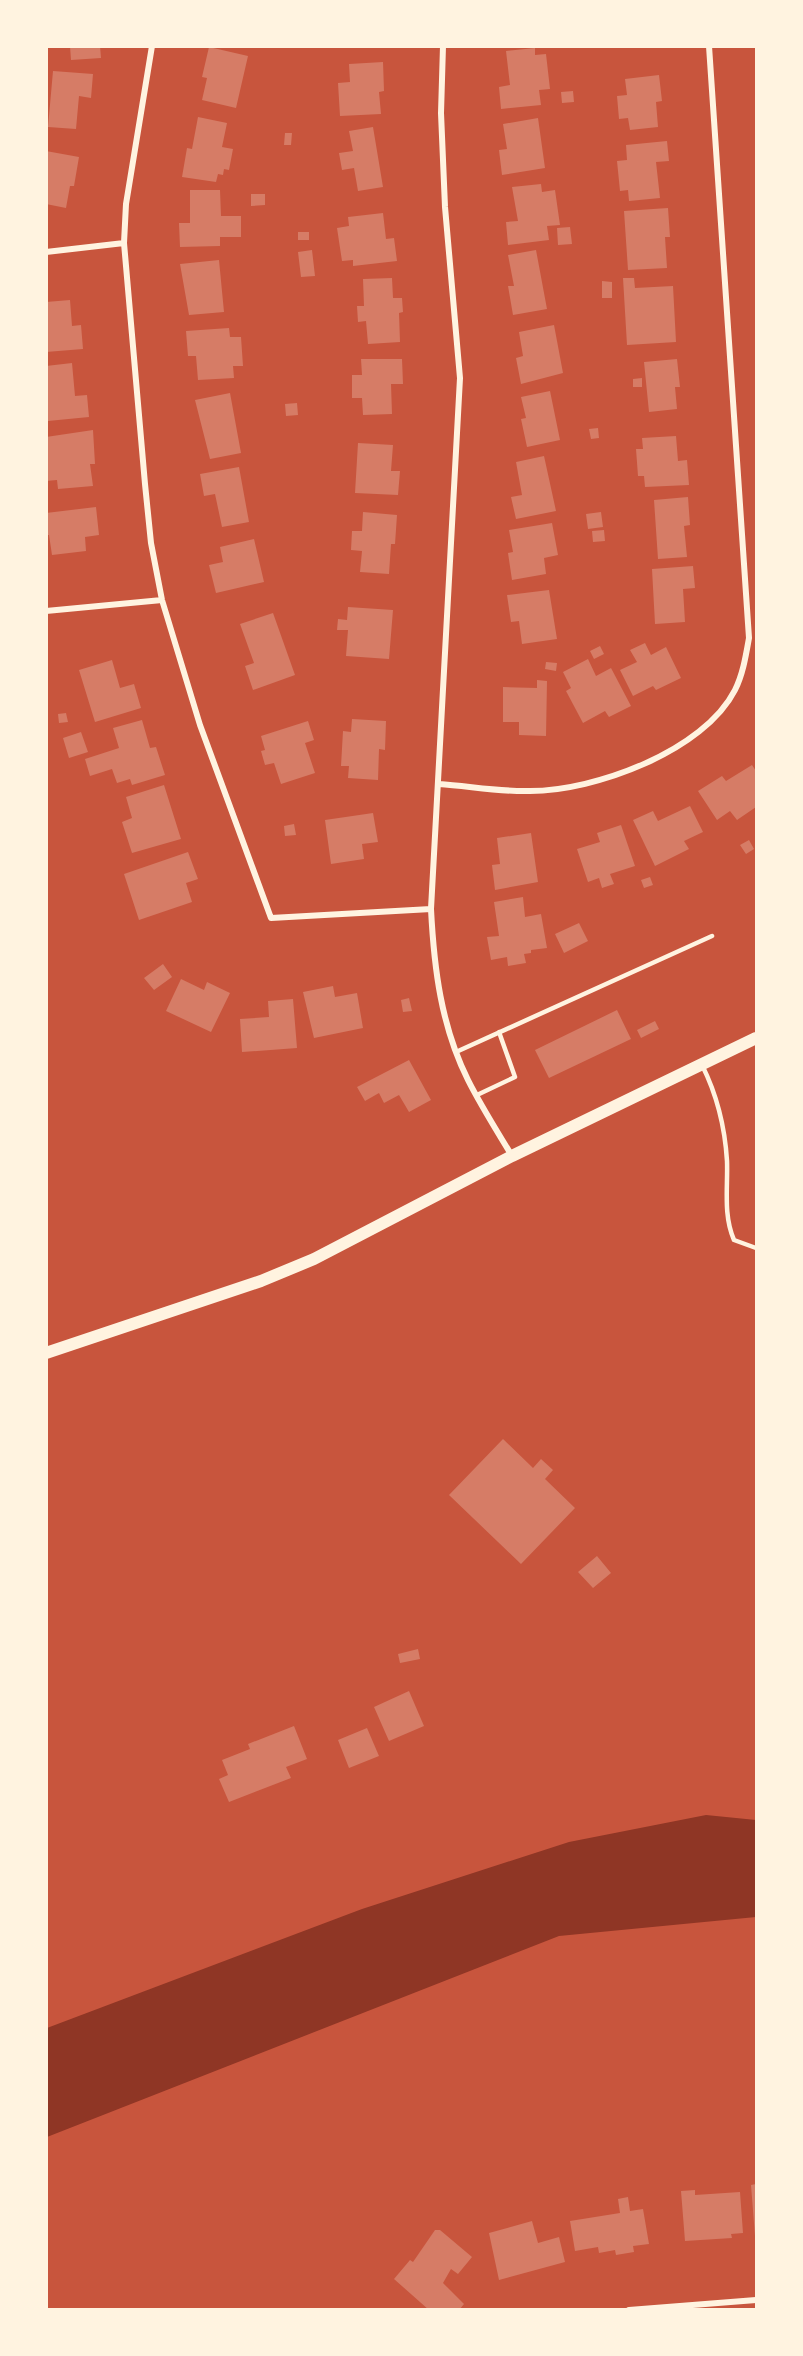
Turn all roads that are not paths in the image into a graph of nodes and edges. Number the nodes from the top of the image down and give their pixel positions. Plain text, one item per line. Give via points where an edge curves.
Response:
1 (152, 46) edge
2 (443, 46) edge
3 (709, 46) edge
4 (124, 243) junction
5 (46, 252) edge
6 (162, 600) junction
7 (46, 611) edge
8 (439, 784) junction
9 (432, 909) junction
10 (712, 936) dead end
11 (499, 1032) junction
12 (756, 1038) edge
13 (456, 1052) junction
14 (701, 1064) junction
15 (477, 1095) junction
16 (512, 1156) junction
17 (756, 1248) edge
18 (46, 1353) edge
19 (756, 2300) edge
20 (629, 2310) edge

1 - 4 street via 126,204
2 - 8 street via 444,196 460,378
3 - 8 street via 749,638 740,679 727,704 709,725 686,742 591,783 576,788 530,791
4 - 5 street
4 - 6 street via 147,508
6 - 7 street
6 - 9 street via 200,725 271,918
8 - 9 street
9 - 13 street via 434,967
10 - 11 lane
11 - 13 lane
11 - 15 lane via 516,1077
12 - 14 main road
13 - 15 street
14 - 16 main road
14 - 17 lane via 721,1115 727,1159 728,1226 734,1240
15 - 16 street
16 - 18 main road via 314,1259 261,1281
19 - 20 street

